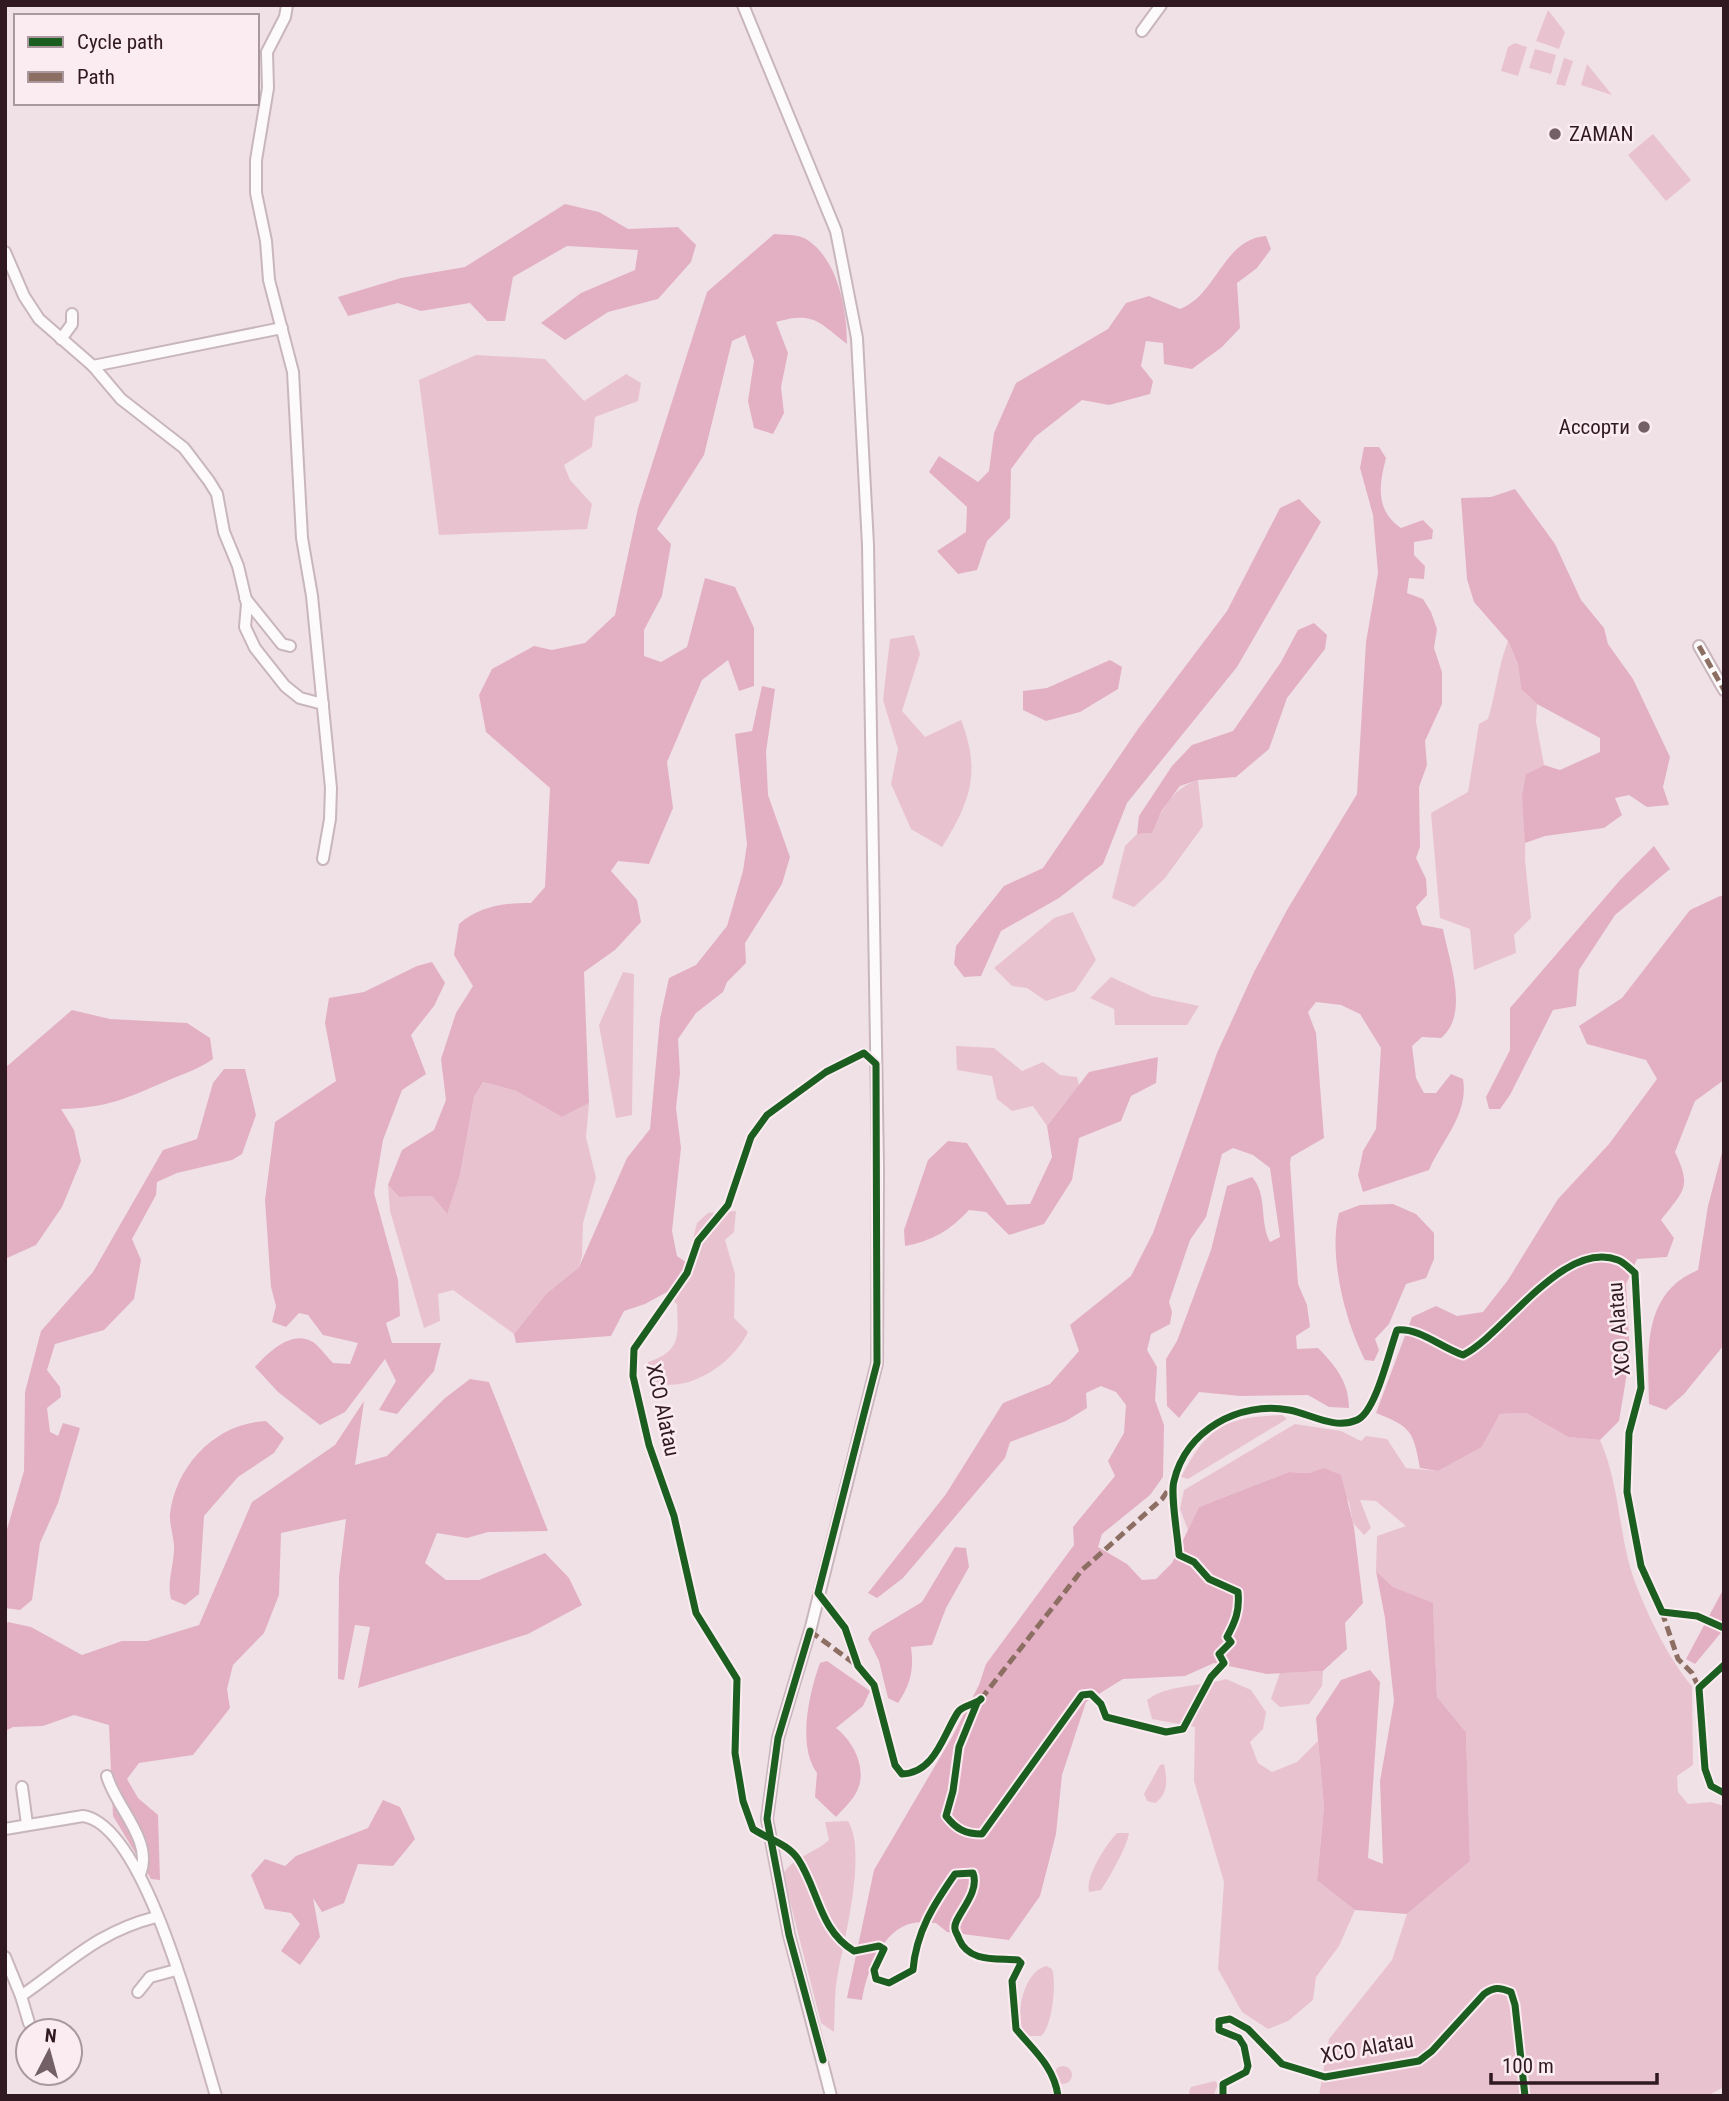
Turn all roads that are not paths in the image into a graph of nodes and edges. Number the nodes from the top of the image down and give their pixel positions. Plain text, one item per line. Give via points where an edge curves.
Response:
1 (287, 5) edge
2 (743, 5) edge
3 (1161, 5) edge
4 (1142, 31) dead end
5 (5, 252) edge
6 (72, 314) dead end
7 (282, 328) junction
8 (61, 339) junction
9 (93, 366) junction
10 (245, 598) junction
11 (290, 646) dead end
12 (1699, 646) dead end
13 (1724, 690) edge
14 (323, 704) junction
15 (323, 859) dead end
16 (107, 1776) dead end
17 (22, 1787) dead end
18 (27, 1824) junction
19 (5, 1829) edge
20 (140, 1874) junction
21 (156, 1917) junction
22 (5, 1956) edge
23 (176, 1969) junction
24 (138, 1992) dead end
25 (21, 1996) junction
26 (27, 2017) edge
27 (216, 2096) edge
28 (831, 2096) edge

1 - 7 street via 267,52 268,88 256,160 256,193 269,280
2 - 28 street via 836,232 854,313 868,545 877,1363 810,1631 778,1738 767,1819 789,1936
3 - 4 street
5 - 8 street via 24,296 39,319
6 - 8 street via 72,324
7 - 9 street
7 - 14 street via 293,372 302,538
8 - 9 street
9 - 10 street via 121,399 184,448 209,481 217,494
10 - 11 street via 282,644
10 - 14 street via 245,627 269,668 300,698
12 - 13 street
14 - 15 street via 331,788
16 - 20 street via 136,1831 143,1867
17 - 18 street
18 - 19 street
18 - 20 street via 63,1817 96,1818 119,1841
20 - 21 street
21 - 23 street
21 - 25 street via 93,1943
22 - 25 street
23 - 24 street via 150,1977
23 - 27 street
25 - 26 street

